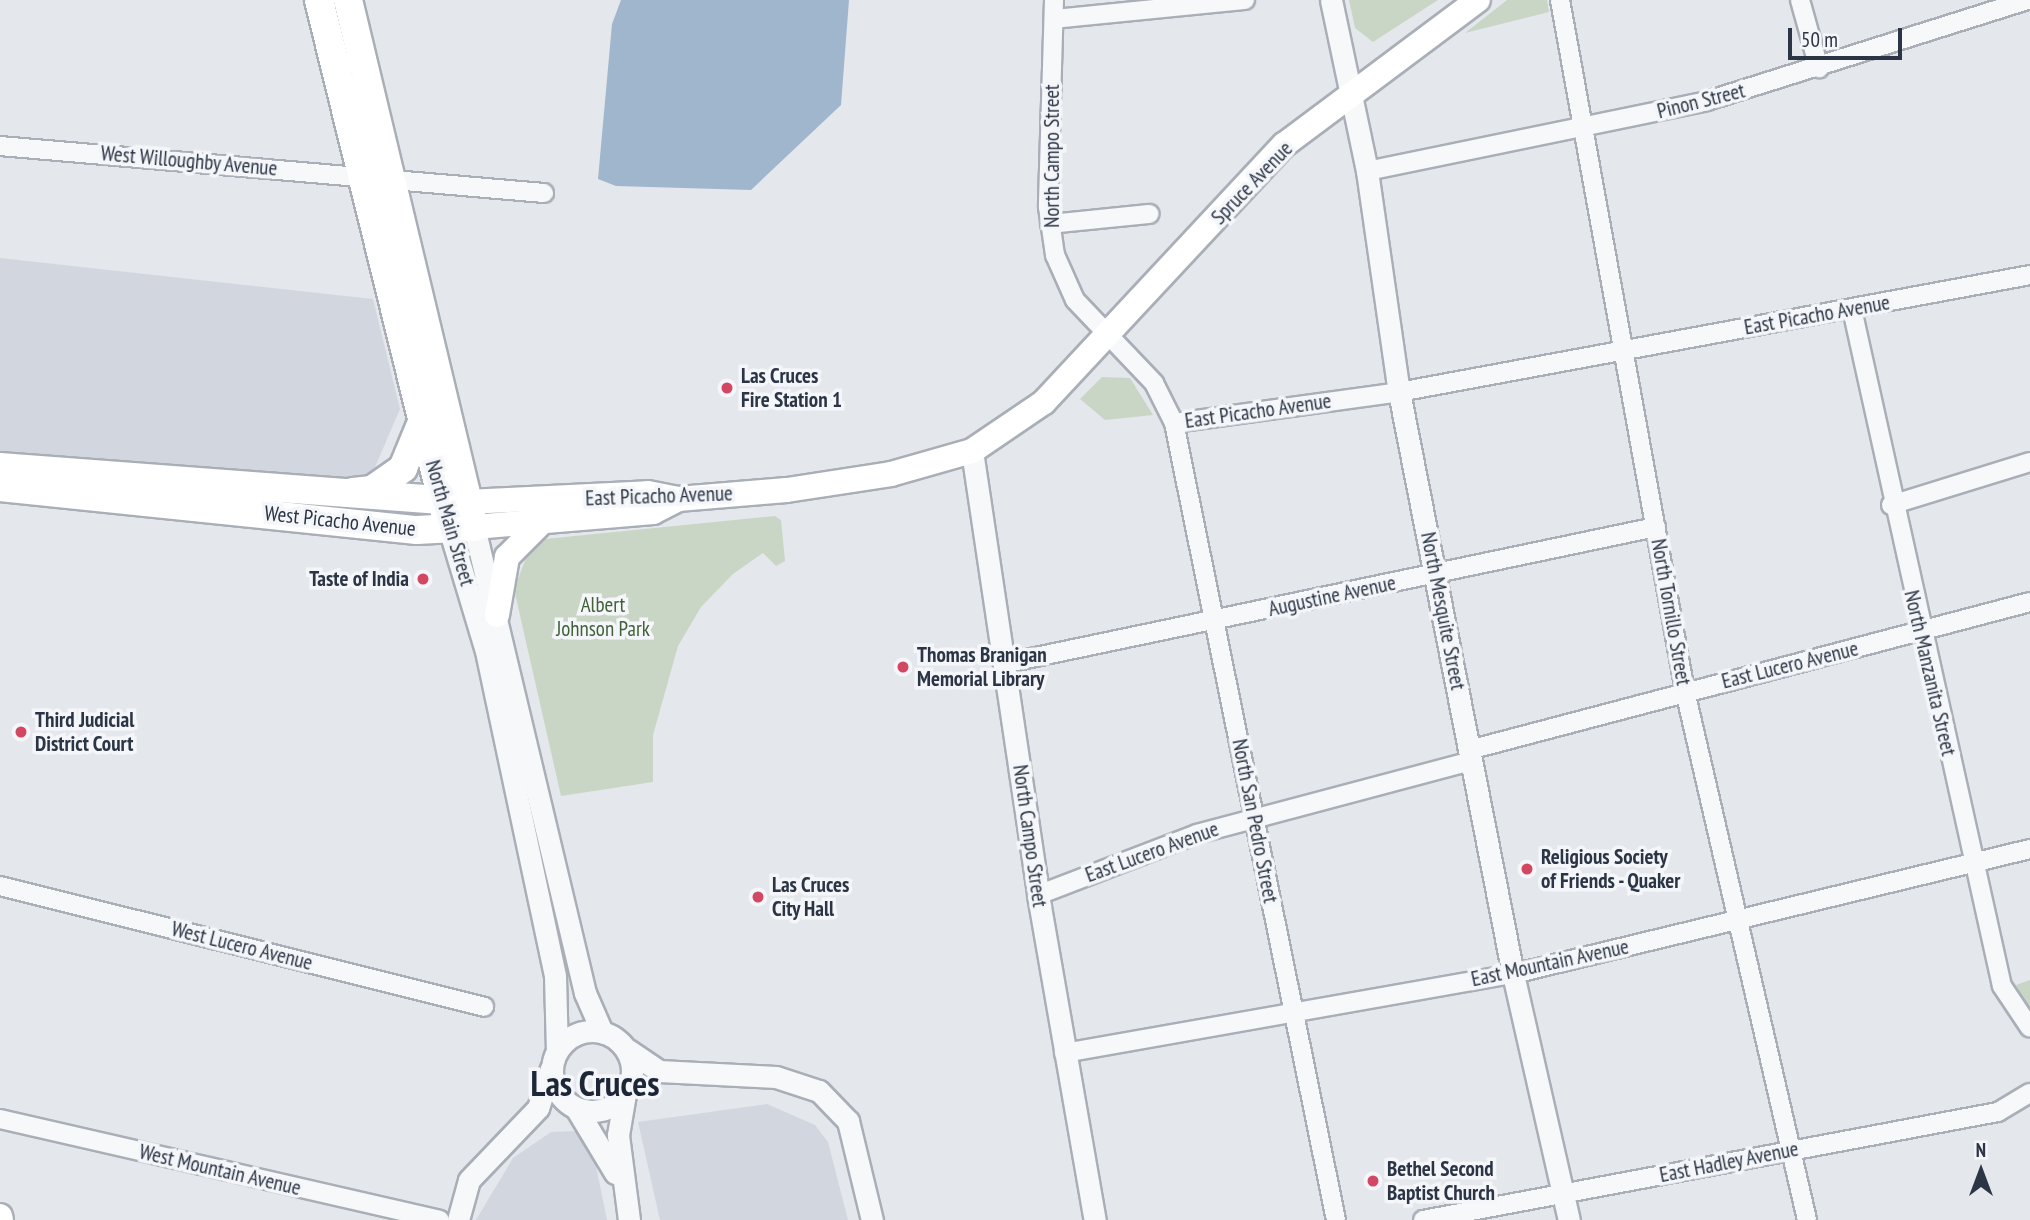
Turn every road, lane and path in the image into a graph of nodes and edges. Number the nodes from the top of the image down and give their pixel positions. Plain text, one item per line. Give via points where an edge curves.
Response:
1 (319, 0) edge
2 (348, 0) edge
3 (1054, 0) edge
4 (1245, 0) edge
5 (1331, 0) edge
6 (1478, 0) edge
7 (1560, 0) edge
8 (1800, 0) edge
9 (2027, 0) edge
10 (1054, 19) junction
11 (1819, 68) junction
12 (1351, 96) junction
13 (1586, 129) junction
14 (0, 146) edge
15 (1367, 171) junction
16 (375, 176) junction
17 (544, 192) dead end
18 (1149, 214) dead end
19 (1050, 224) junction
20 (2030, 275) edge
21 (1852, 309) junction
22 (1111, 335) junction
23 (1619, 351) junction
24 (1399, 392) junction
25 (422, 422) junction
26 (1174, 422) junction
27 (972, 451) junction
28 (2030, 462) edge
29 (0, 467) edge
30 (0, 487) edge
31 (336, 494) junction
32 (678, 499) junction
33 (1891, 505) junction
34 (458, 515) junction
35 (545, 519) junction
36 (1656, 527) junction
37 (1437, 573) junction
38 (2030, 602) edge
39 (497, 615) junction
40 (1215, 621) junction
41 (1920, 633) junction
42 (1006, 663) junction
43 (1685, 691) junction
44 (1470, 755) junction
45 (1253, 817) junction
46 (2030, 849) edge
47 (1973, 861) junction
48 (0, 886) edge
49 (1038, 895) junction
50 (1735, 921) junction
51 (1513, 974) junction
52 (484, 1007) dead end
53 (1294, 1012) junction
54 (2030, 1028) edge
55 (602, 1032) junction
56 (628, 1050) junction
57 (1064, 1053) junction
58 (555, 1056) junction
59 (626, 1092) junction
60 (2030, 1093) edge
61 (572, 1106) junction
62 (0, 1119) edge
63 (850, 1139) junction
64 (1790, 1150) junction
65 (622, 1187) junction
66 (1563, 1194) junction
67 (440, 1220) edge
68 (460, 1220) edge
69 (629, 1220) edge
70 (872, 1220) edge
71 (1095, 1220) edge
72 (1336, 1220) edge
73 (1423, 1220) edge
74 (1569, 1220) edge
75 (1807, 1220) edge

1 - 16 main road, North Main Street
2 - 16 main road, North Main Street
3 - 10 street, North Campo Street
4 - 10 street
5 - 12 street, North Mesquite Street
6 - 12 main road, Spruce Avenue
7 - 13 street, North Tornillo Street
8 - 11 street
9 - 11 street, Pinon Street
10 - 19 street, North Campo Street
11 - 13 street, Pinon Street
12 - 15 street, North Mesquite Street
12 - 22 main road, Spruce Avenue via 1284,145
13 - 15 street, Pinon Street
13 - 23 street, North Tornillo Street
14 - 16 street, West Willoughby Avenue
15 - 24 street, North Mesquite Street
16 - 17 street, West Willoughby Avenue
16 - 25 main road, North Main Street
16 - 34 main road, North Main Street
18 - 19 street
19 - 22 street, North Campo Street via 1055,255 1075,300
20 - 21 street, East Picacho Avenue
21 - 23 street, East Picacho Avenue
21 - 33 street, North Manzanita Street
22 - 26 street, East Picacho Avenue via 1154,383
22 - 27 main road, East Picacho Avenue via 1044,402
23 - 24 street, East Picacho Avenue
23 - 36 street, North Tornillo Street
24 - 26 street, East Picacho Avenue
24 - 37 street, North Mesquite Street
25 - 31 main road via 403,468 372,490
25 - 34 main road, North Main Street
26 - 40 street, North San Pedro Street
27 - 32 main road, East Picacho Avenue via 891,474
27 - 42 street, North Campo Street
28 - 33 street
29 - 31 main road, West Picacho Avenue
30 - 34 main road, West Picacho Avenue via 416,530
31 - 34 main road, West Picacho Avenue
32 - 34 main road, East Picacho Avenue via 648,493
32 - 35 main road, West Picacho Avenue via 653,512
33 - 41 street, North Manzanita Street
34 - 35 main road, West Picacho Avenue
34 - 39 street, North Main Street
34 - 58 street, North Main Street via 555,976
35 - 39 main road via 507,557
36 - 37 street, Augustine Avenue
36 - 43 street, North Tornillo Street
37 - 40 street, Augustine Avenue
37 - 44 street, North Mesquite Street
38 - 41 street, East Lucero Avenue
39 - 55 street, North Main Street via 584,993
40 - 42 street, Augustine Avenue
40 - 45 street, North San Pedro Street
41 - 43 street, East Lucero Avenue
41 - 47 street, North Manzanita Street
42 - 49 street, North Campo Street
43 - 44 street, East Lucero Avenue
43 - 50 street, North Tornillo Street
44 - 45 street, East Lucero Avenue
44 - 51 street, North Mesquite Street
45 - 49 street, East Lucero Avenue
45 - 53 street, North San Pedro Street
46 - 47 street, East Mountain Avenue
47 - 50 street, East Mountain Avenue
47 - 54 street, North Manzanita Street via 2005,994
48 - 52 street, West Lucero Avenue
49 - 57 street, North Campo Street
50 - 51 street, East Mountain Avenue
50 - 64 street, North Tornillo Street
51 - 53 street, East Mountain Avenue
51 - 66 street, North Mesquite Street
53 - 57 street, East Mountain Avenue
53 - 72 street, North San Pedro Street
55 - 56 street
55 - 58 street via 576,1033
56 - 59 street
56 - 63 street via 659,1071 796,1082 841,1109
57 - 71 street, North Campo Street
58 - 61 street via 554,1087
58 - 68 street via 538,1108 479,1165
59 - 61 street via 607,1108
59 - 63 street via 676,1082 769,1086 810,1099
59 - 65 street via 618,1135
60 - 64 street, East Hadley Avenue via 1998,1112
61 - 65 street via 602,1142
61 - 68 street via 501,1153
62 - 67 street, West Mountain Avenue
63 - 70 street
64 - 66 street, East Hadley Avenue
64 - 75 street, North Tornillo Street
65 - 69 street
66 - 73 street, East Hadley Avenue
66 - 74 street, North Mesquite Street

